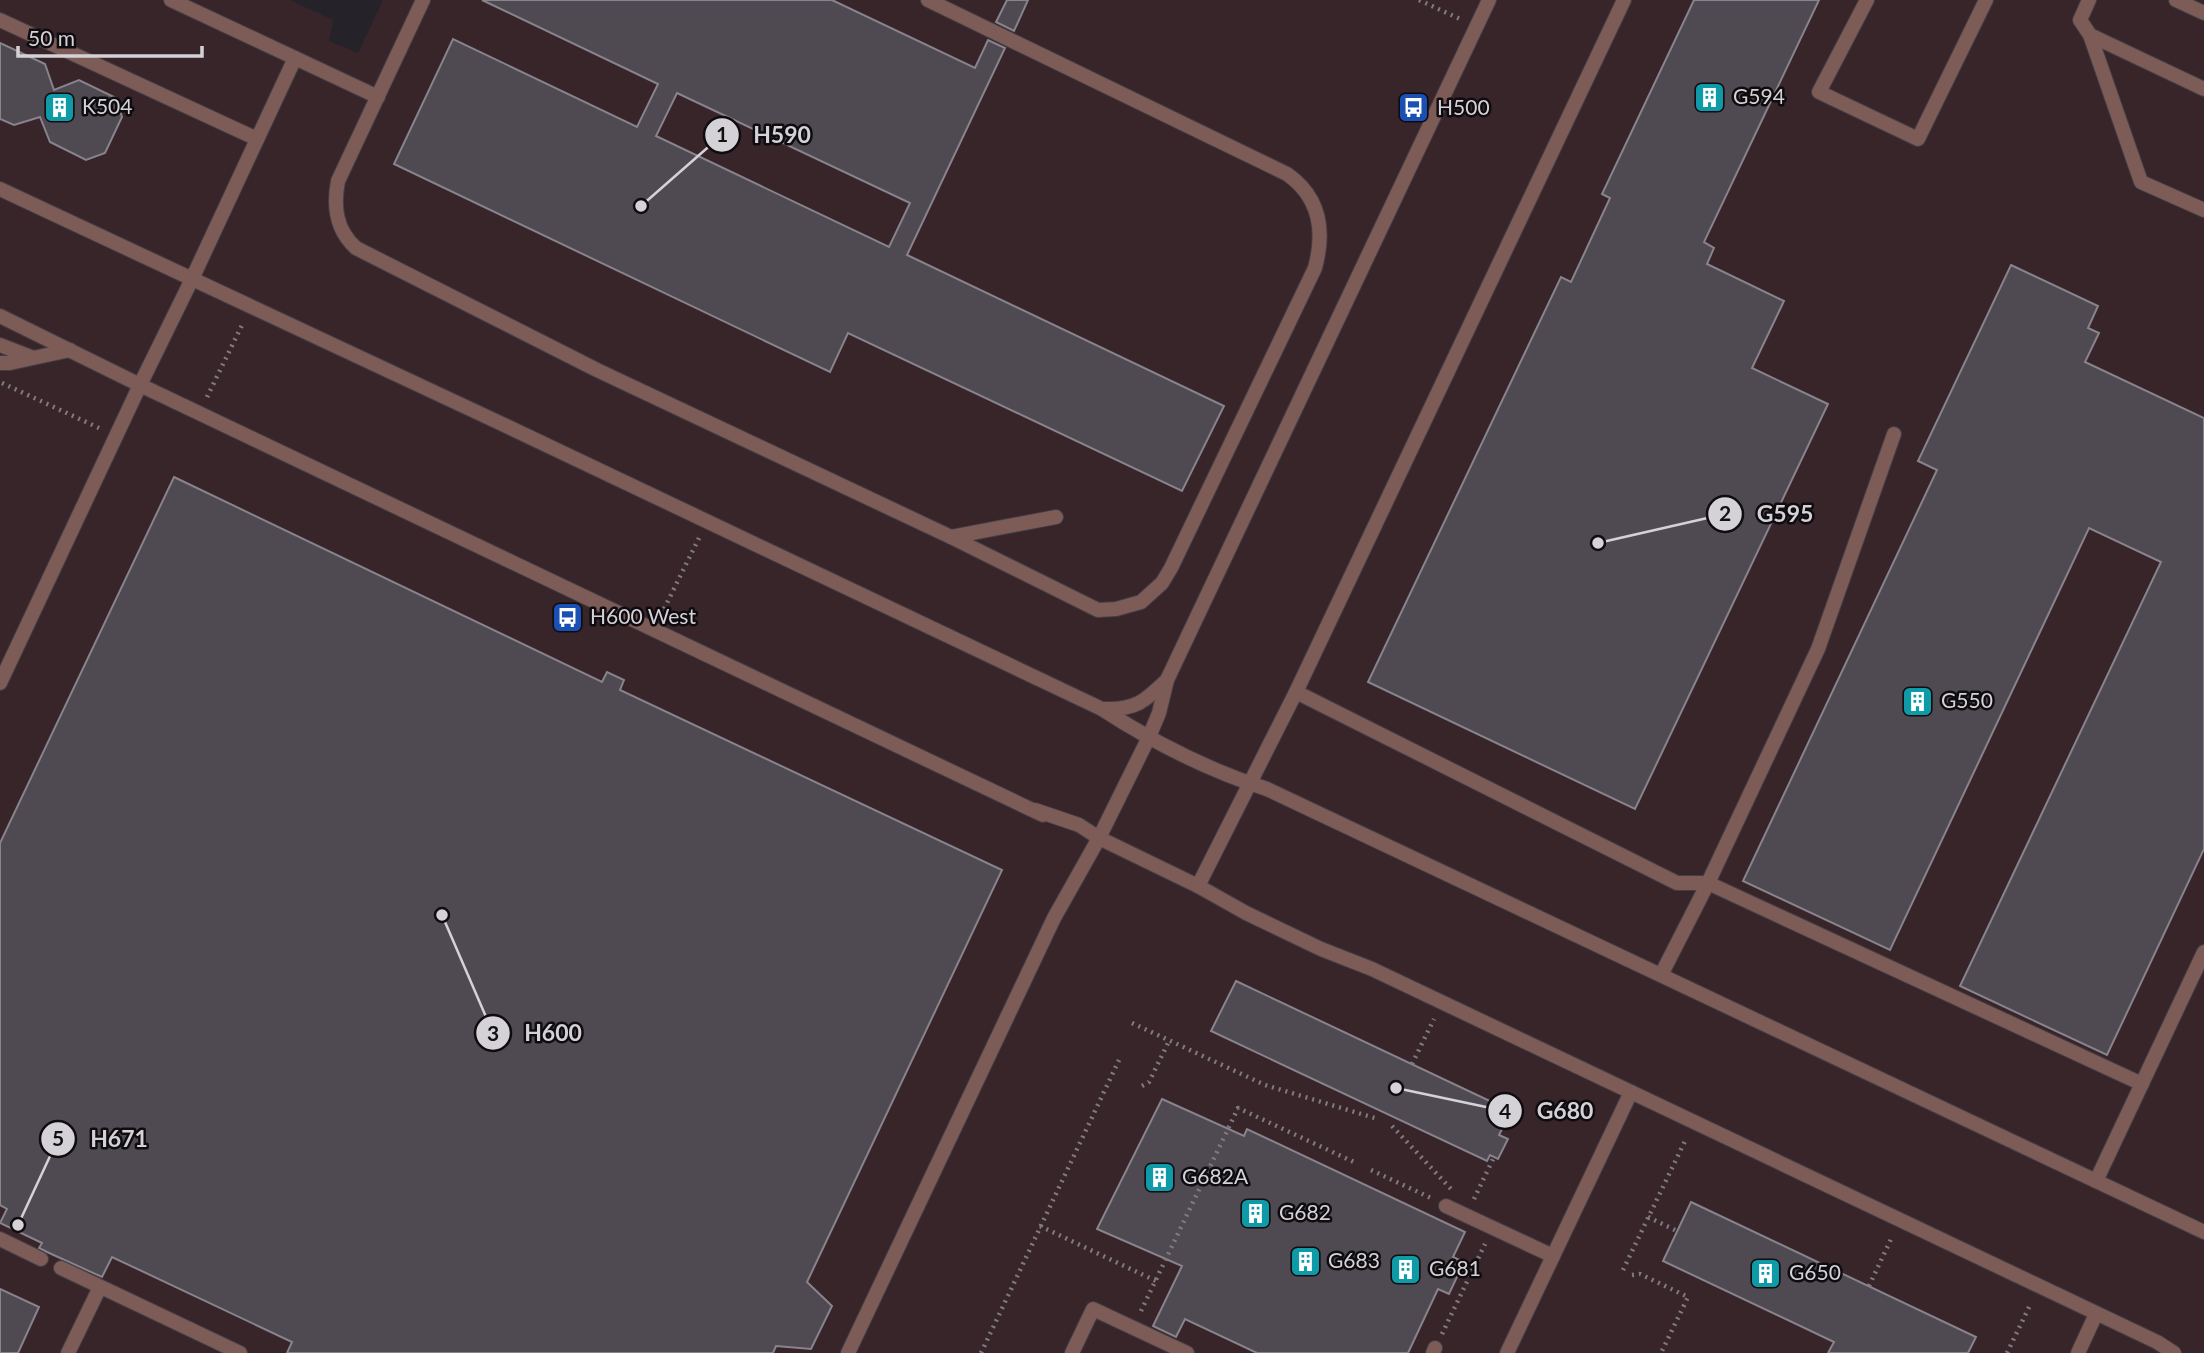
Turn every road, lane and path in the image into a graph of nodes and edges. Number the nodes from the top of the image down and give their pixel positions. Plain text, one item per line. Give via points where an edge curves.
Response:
1 (172, 0) edge
2 (423, 0) edge
3 (928, 0) edge
4 (1419, 0) edge
5 (1489, 0) edge
6 (1624, 0) edge
7 (1867, 0) edge
8 (1986, 0) edge
9 (2089, 0) edge
10 (2176, 0) edge
11 (2204, 13) edge
12 (0, 20) edge
13 (1476, 27) junction
14 (2090, 35) junction
15 (295, 58) junction
16 (2204, 89) edge
17 (378, 97) junction
18 (257, 139) junction
19 (0, 189) edge
20 (2204, 210) edge
21 (192, 279) junction
22 (251, 307) junction
23 (0, 316) edge
24 (0, 345) edge
25 (70, 350) junction
26 (39, 357) junction
27 (0, 363) edge
28 (0, 382) edge
29 (140, 385) junction
30 (199, 413) junction
31 (1894, 434) dead end
32 (116, 436) junction
33 (1056, 517) dead end
34 (706, 521) junction
35 (951, 537) junction
36 (654, 629) junction
37 (1, 680) edge
38 (1167, 680) junction
39 (1296, 692) junction
40 (1102, 709) junction
41 (1149, 737) junction
42 (1251, 783) junction
43 (1099, 838) junction
44 (1708, 883) junction
45 (1198, 886) junction
46 (2204, 952) edge
47 (1661, 975) junction
48 (1442, 1002) junction
49 (1132, 1023) dead end
50 (1170, 1039) junction
51 (1119, 1060) dead end
52 (1412, 1065) dead end
53 (2142, 1084) junction
54 (1142, 1086) dead end
55 (1631, 1092) junction
56 (1378, 1119) dead end
57 (1694, 1122) junction
58 (1392, 1126) dead end
59 (1494, 1157) dead end
60 (1356, 1163) dead end
61 (1371, 1170) dead end
62 (2096, 1181) junction
63 (1446, 1206) junction
64 (1466, 1215) junction
65 (1648, 1217) junction
66 (1900, 1220) junction
67 (1040, 1226) junction
68 (1493, 1228) junction
69 (1677, 1231) dead end
70 (2204, 1232) edge
71 (0, 1239) edge
72 (1553, 1256) junction
73 (41, 1259) dead end
74 (61, 1268) dead end
75 (1623, 1270) dead end
76 (1632, 1275) dead end
77 (1156, 1281) junction
78 (1868, 1286) dead end
79 (100, 1287) junction
80 (2039, 1287) junction
81 (2096, 1314) junction
82 (1133, 1328) junction
83 (1434, 1350) edge
84 (68, 1353) edge
85 (240, 1353) edge
86 (848, 1353) edge
87 (981, 1353) edge
88 (1072, 1353) edge
89 (1187, 1353) edge
90 (1507, 1353) edge
91 (1661, 1353) edge
92 (2007, 1353) edge
93 (2078, 1353) edge
94 (2174, 1353) edge

1 - 15 street
2 - 17 street
3 - 35 street via 1287,174 1312,202 1320,233 1315,268 1171,568 1141,602 1098,610
4 - 13 path
5 - 13 street
6 - 39 street
7 - 8 street via 1819,92 1918,139
9 - 14 street via 2080,20
10 - 11 street
12 - 18 street
13 - 38 street
14 - 16 street
14 - 20 street via 2141,182
15 - 17 street
15 - 18 street
17 - 35 street via 335,195 339,223 356,248 597,370
18 - 21 street
19 - 21 street
21 - 22 street
21 - 29 street
22 - 30 path
22 - 34 street
23 - 25 street
24 - 26 street
25 - 26 street
25 - 29 street
26 - 27 street
28 - 32 path
29 - 30 street
29 - 32 street
30 - 36 street
31 - 44 street via 1818,649
32 - 37 street
33 - 35 street
34 - 36 path
34 - 40 street
36 - 43 street
38 - 40 street via 1144,702 1124,709
38 - 41 street
39 - 42 street
39 - 44 street via 1677,883
40 - 41 street
41 - 42 street
41 - 43 street
42 - 45 street
42 - 47 street
43 - 45 street
43 - 86 street via 1054,918
44 - 47 street
44 - 53 street
45 - 48 street via 1246,913
46 - 53 street
47 - 62 street
48 - 52 path
48 - 55 street
49 - 50 path
50 - 54 path via 1149,1082
50 - 56 path via 1265,1085
51 - 67 path
53 - 62 street
55 - 57 street
55 - 72 street
57 - 65 path
57 - 66 street
58 - 63 path via 1453,1191
59 - 64 path
60 - 77 path via 1238,1108
61 - 63 path
62 - 70 street
63 - 64 street
64 - 68 street
65 - 69 path
65 - 75 path
66 - 78 path
66 - 80 street
67 - 77 path
67 - 87 path
68 - 72 street
68 - 83 path
71 - 73 street
72 - 90 street
74 - 79 street
76 - 91 path via 1640,1274 1688,1297
77 - 82 path
79 - 84 street
79 - 85 street
80 - 81 street
80 - 92 path
81 - 93 street
81 - 94 street
82 - 88 street via 1093,1308
82 - 89 street

